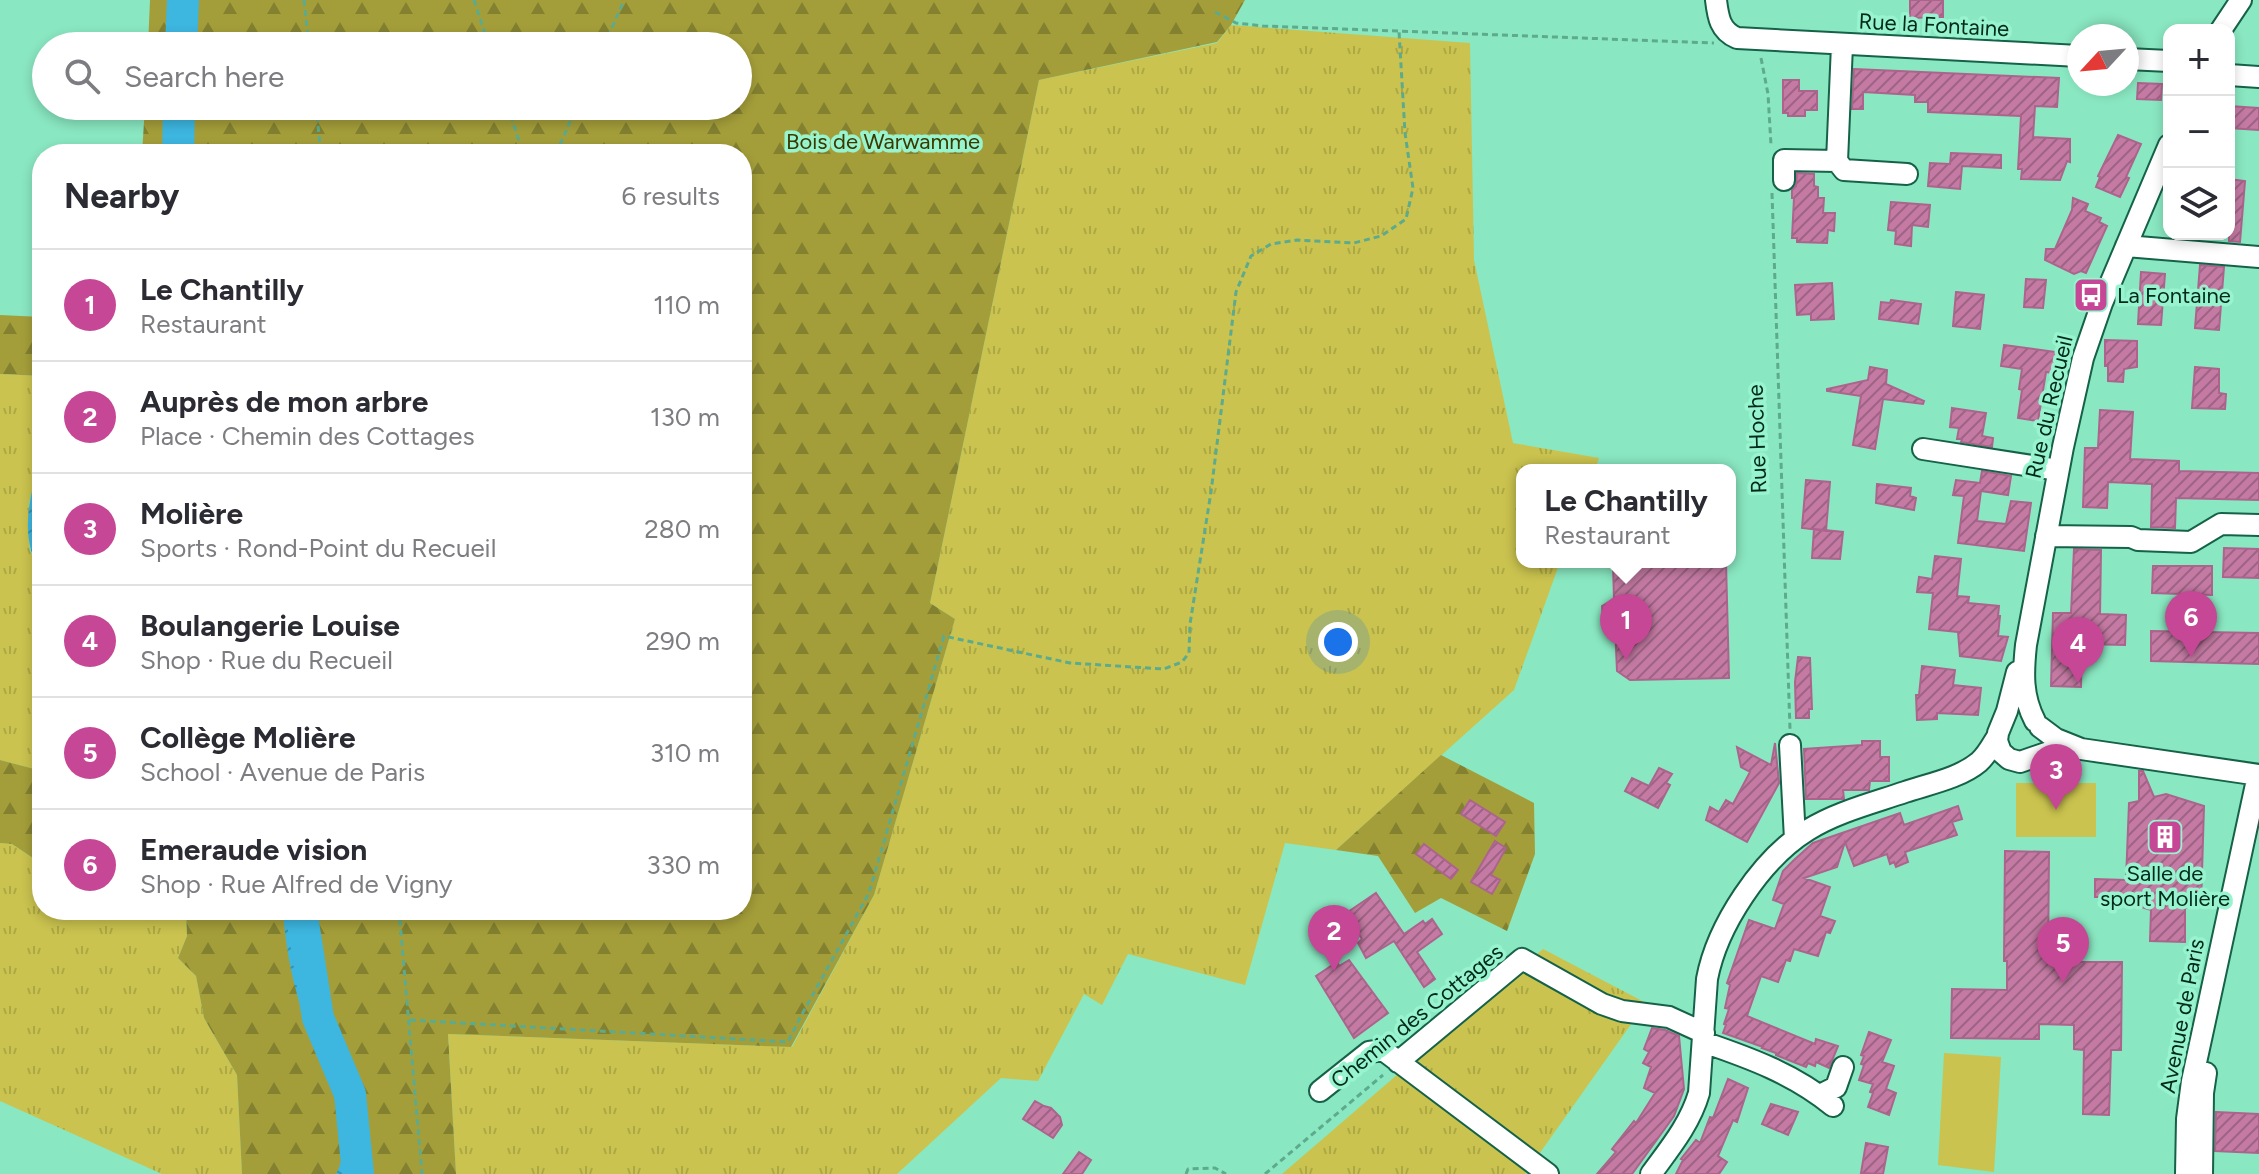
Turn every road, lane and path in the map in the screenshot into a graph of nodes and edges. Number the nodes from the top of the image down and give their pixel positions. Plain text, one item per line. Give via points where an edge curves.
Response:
1 (304, 0) edge
2 (474, 0) edge
3 (624, 0) edge
4 (1716, 0) edge
5 (2241, 0) edge
6 (1215, 12) dead end
7 (2225, 24) edge
8 (1399, 31) junction
9 (307, 32) edge
10 (484, 32) edge
11 (610, 32) edge
12 (1747, 39) junction
13 (1842, 45) junction
14 (2067, 55) edge
15 (2139, 60) edge
16 (2163, 61) edge
17 (2235, 75) edge
18 (2259, 77) edge
19 (317, 120) edge
20 (512, 120) edge
21 (571, 120) edge
22 (320, 144) edge
23 (520, 144) edge
24 (560, 144) edge
25 (1771, 152) dead end
26 (2163, 159) edge
27 (1837, 161) junction
28 (1907, 174) dead end
29 (1778, 181) joint
30 (2126, 246) junction
31 (2259, 257) edge
32 (1923, 449) dead end
33 (2058, 470) junction
34 (2259, 525) edge
35 (2046, 536) junction
36 (2026, 645) junction
37 (2038, 724) junction
38 (1999, 732) junction
39 (1790, 745) joint
40 (2081, 749) junction
41 (2034, 758) junction
42 (2013, 761) junction
43 (2258, 775) edge
44 (1951, 776) junction
45 (2259, 823) edge
46 (1795, 839) junction
47 (400, 920) edge
48 (410, 1020) junction
49 (1704, 1037) junction
50 (1398, 1062) junction
51 (1843, 1067) dead end
52 (1320, 1091) dead end
53 (422, 1174) edge
54 (1186, 1174) edge
55 (1226, 1174) edge
56 (1265, 1174) edge
57 (1548, 1174) edge
58 (1651, 1174) edge
59 (2186, 1174) edge
60 (2202, 1174) edge

1 - 9 path
2 - 10 path
3 - 11 path
4 - 12 street via 1725,31
5 - 7 street
6 - 8 path via 1236,23 1263,26
8 - 12 path via 1713,43
8 - 48 path via 1413,188 1406,219 1381,236 1354,243 1271,244 1251,256 1236,292 1189,653 1182,662 1164,669 1070,663 944,636 869,893 788,1042
12 - 13 street, Rue la Fontaine
12 - 25 path via 1768,94
13 - 14 street, Rue la Fontaine
13 - 27 street
15 - 16 street
17 - 18 street
19 - 22 path
20 - 23 path
21 - 24 path
26 - 30 street, Rue du Recueil
27 - 28 street via 1844,170
27 - 29 street via 1784,160
29 - 39 path, Rue Hoche
30 - 31 street
30 - 33 street, Rue du Recueil via 2083,358
32 - 33 street
33 - 35 street, Rue du Recueil
34 - 35 street via 2221,524 2191,542
35 - 36 street, Rue du Recueil
36 - 37 street, Rue du Recueil via 2024,694
36 - 38 street, Rue du Recueil
37 - 38 street via 2017,716 2006,720
37 - 40 street
37 - 41 street via 2043,742
38 - 42 street via 2001,752
38 - 44 street, Rue du Recueil via 1979,762
39 - 46 street
40 - 41 street
40 - 43 street
41 - 42 street
42 - 44 street, Rue du Recueil
43 - 59 street, Avenue de Paris via 2192,1081
44 - 46 street, Rue du Recueil via 1845,813
45 - 60 street, Avenue de Paris via 2207,1065
46 - 49 street, Rue du Recueil via 1749,889 1725,927 1710,962
47 - 48 path
48 - 53 path
49 - 50 street, Chemin des Cottages via 1669,1017 1602,1004 1522,959
49 - 51 street via 1783,1072 1826,1101
49 - 58 street, Rue du Recueil via 1696,1105
50 - 52 street via 1383,1050 1369,1052
50 - 56 path, Chemin des Cottages
50 - 57 street
54 - 55 path via 1188,1169 1215,1168

